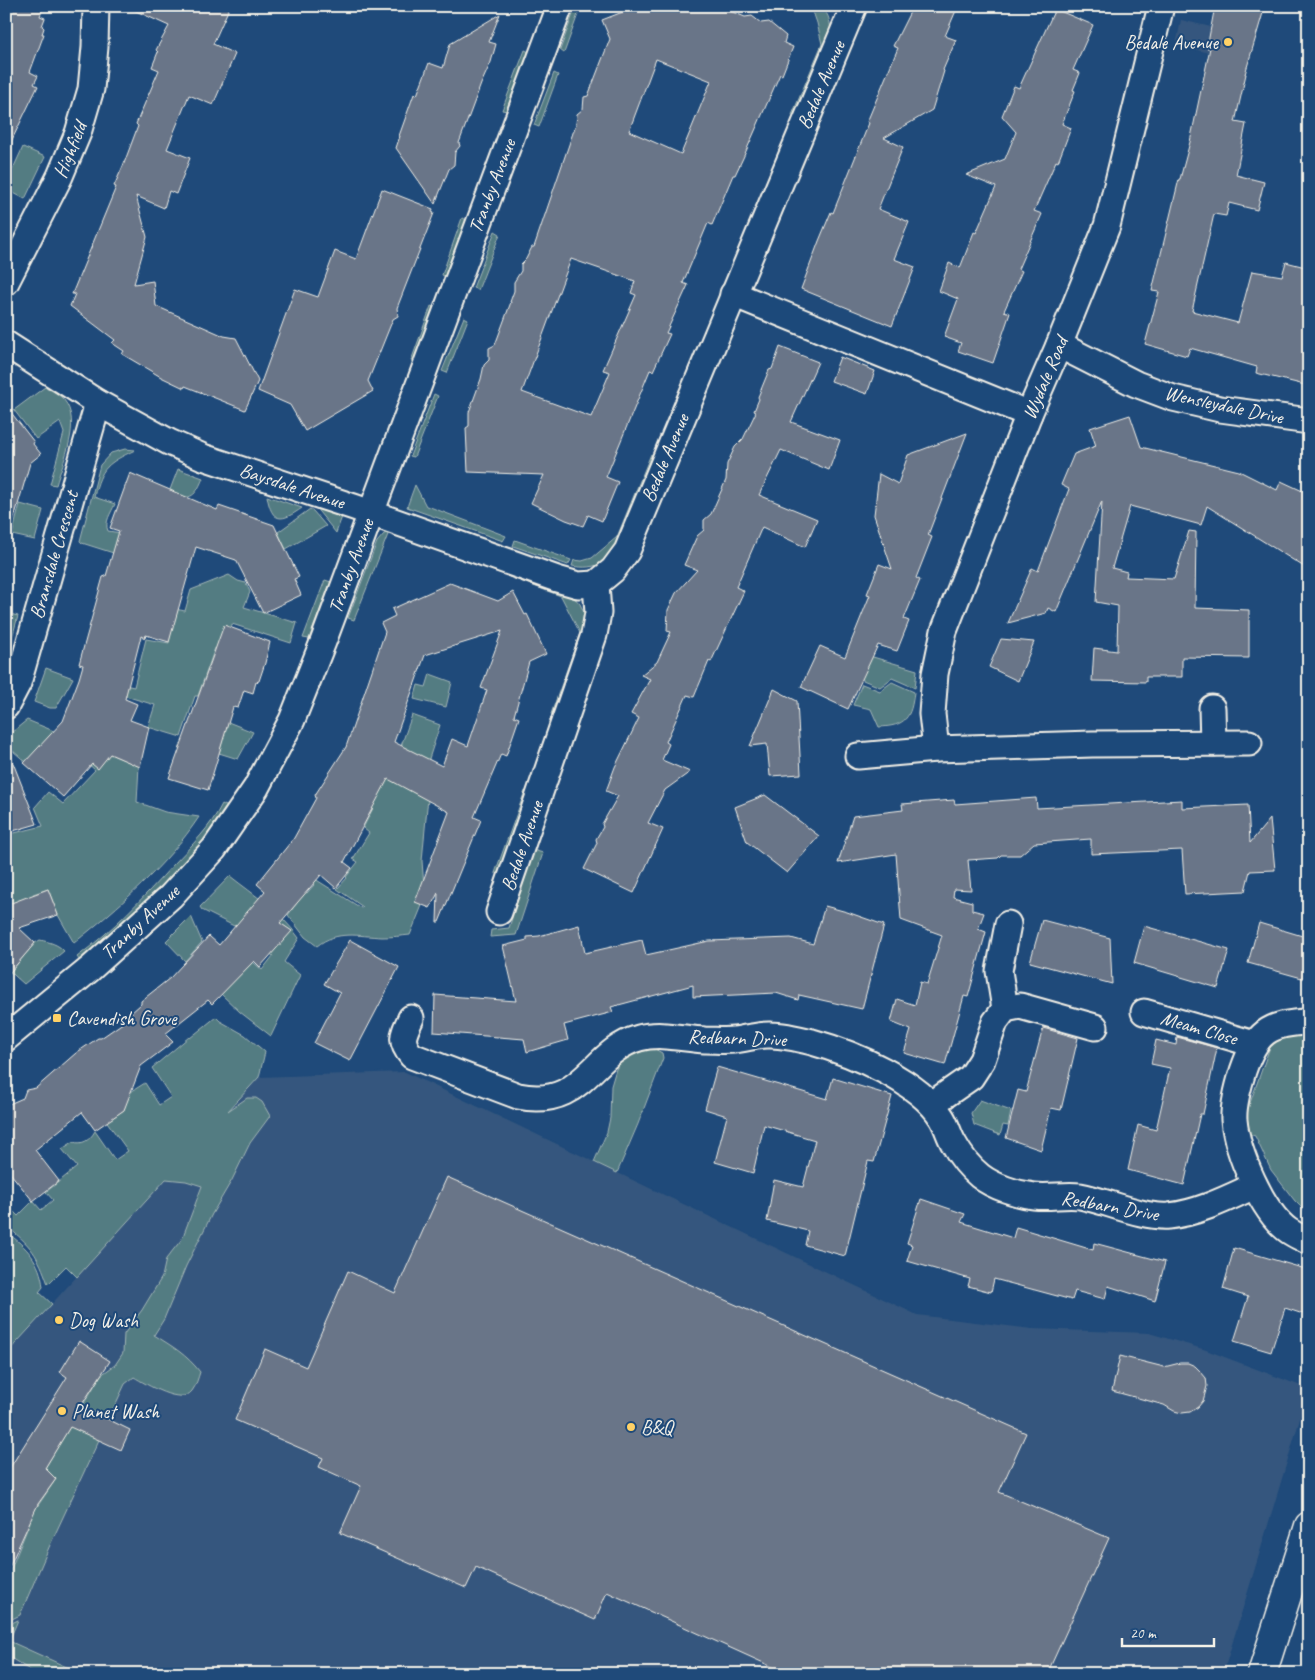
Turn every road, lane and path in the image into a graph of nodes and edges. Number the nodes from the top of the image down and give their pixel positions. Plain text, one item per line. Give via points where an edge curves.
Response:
1 (96, 6) edge
2 (560, 6) edge
3 (854, 6) edge
4 (1161, 6) edge
5 (6, 282) edge
6 (733, 294) junction
7 (6, 344) edge
8 (1059, 345) junction
9 (98, 403) junction
10 (1029, 414) junction
11 (1309, 421) edge
12 (370, 513) junction
13 (596, 584) junction
14 (6, 706) edge
15 (1212, 708) dead end
16 (1213, 743) junction
17 (1249, 743) dead end
18 (936, 749) junction
19 (858, 756) dead end
20 (499, 912) dead end
21 (1008, 924) dead end
22 (1004, 1009) junction
23 (1144, 1012) dead end
24 (411, 1018) dead end
25 (1309, 1022) edge
26 (1095, 1027) dead end
27 (6, 1038) edge
28 (1254, 1044) junction
29 (932, 1104) junction
30 (1254, 1186) junction
31 (1309, 1242) edge
32 (1309, 1526) edge
33 (1262, 1674) edge

1 - 5 street, Highfield via 91,90 78,133 60,176
2 - 12 street, Tranby Avenue
3 - 6 street, Bedale Avenue
4 - 8 street, Wydale Road via 1107,226
6 - 10 street
6 - 13 street, Bedale Avenue via 627,552
7 - 9 street, Baysdale Avenue
8 - 10 street, Wydale Road
8 - 11 street, Wensleydale Drive via 1136,384 1174,398 1220,409
9 - 12 street, Baysdale Avenue via 203,457
9 - 14 street, Bransdale Crescent via 18,683
10 - 18 street, Wydale Road via 944,631 935,674 932,714
12 - 13 street, Baysdale Avenue via 556,579 578,585
12 - 27 street, Tranby Avenue via 292,720 251,796 214,849 171,896
13 - 20 street, Bedale Avenue via 598,613 594,635
15 - 16 street
16 - 17 street
16 - 18 street
18 - 19 street
21 - 22 street via 999,971
22 - 26 street via 1020,1006
22 - 29 street via 971,1077
23 - 28 street, Meam Close
24 - 29 street, Redbarn Drive via 403,1039 412,1056 534,1100 554,1097 569,1090 625,1044 640,1038 678,1036 733,1040 771,1035 812,1042 866,1062 905,1083
25 - 28 street, Meam Close via 1287,1022 1267,1031
28 - 30 street, Meam Close via 1239,1085 1234,1119
29 - 30 street, Redbarn Drive via 965,1162 982,1178 1002,1188 1034,1196 1077,1196 1168,1216 1221,1201
30 - 31 street via 1274,1216 1288,1230
32 - 33 street

